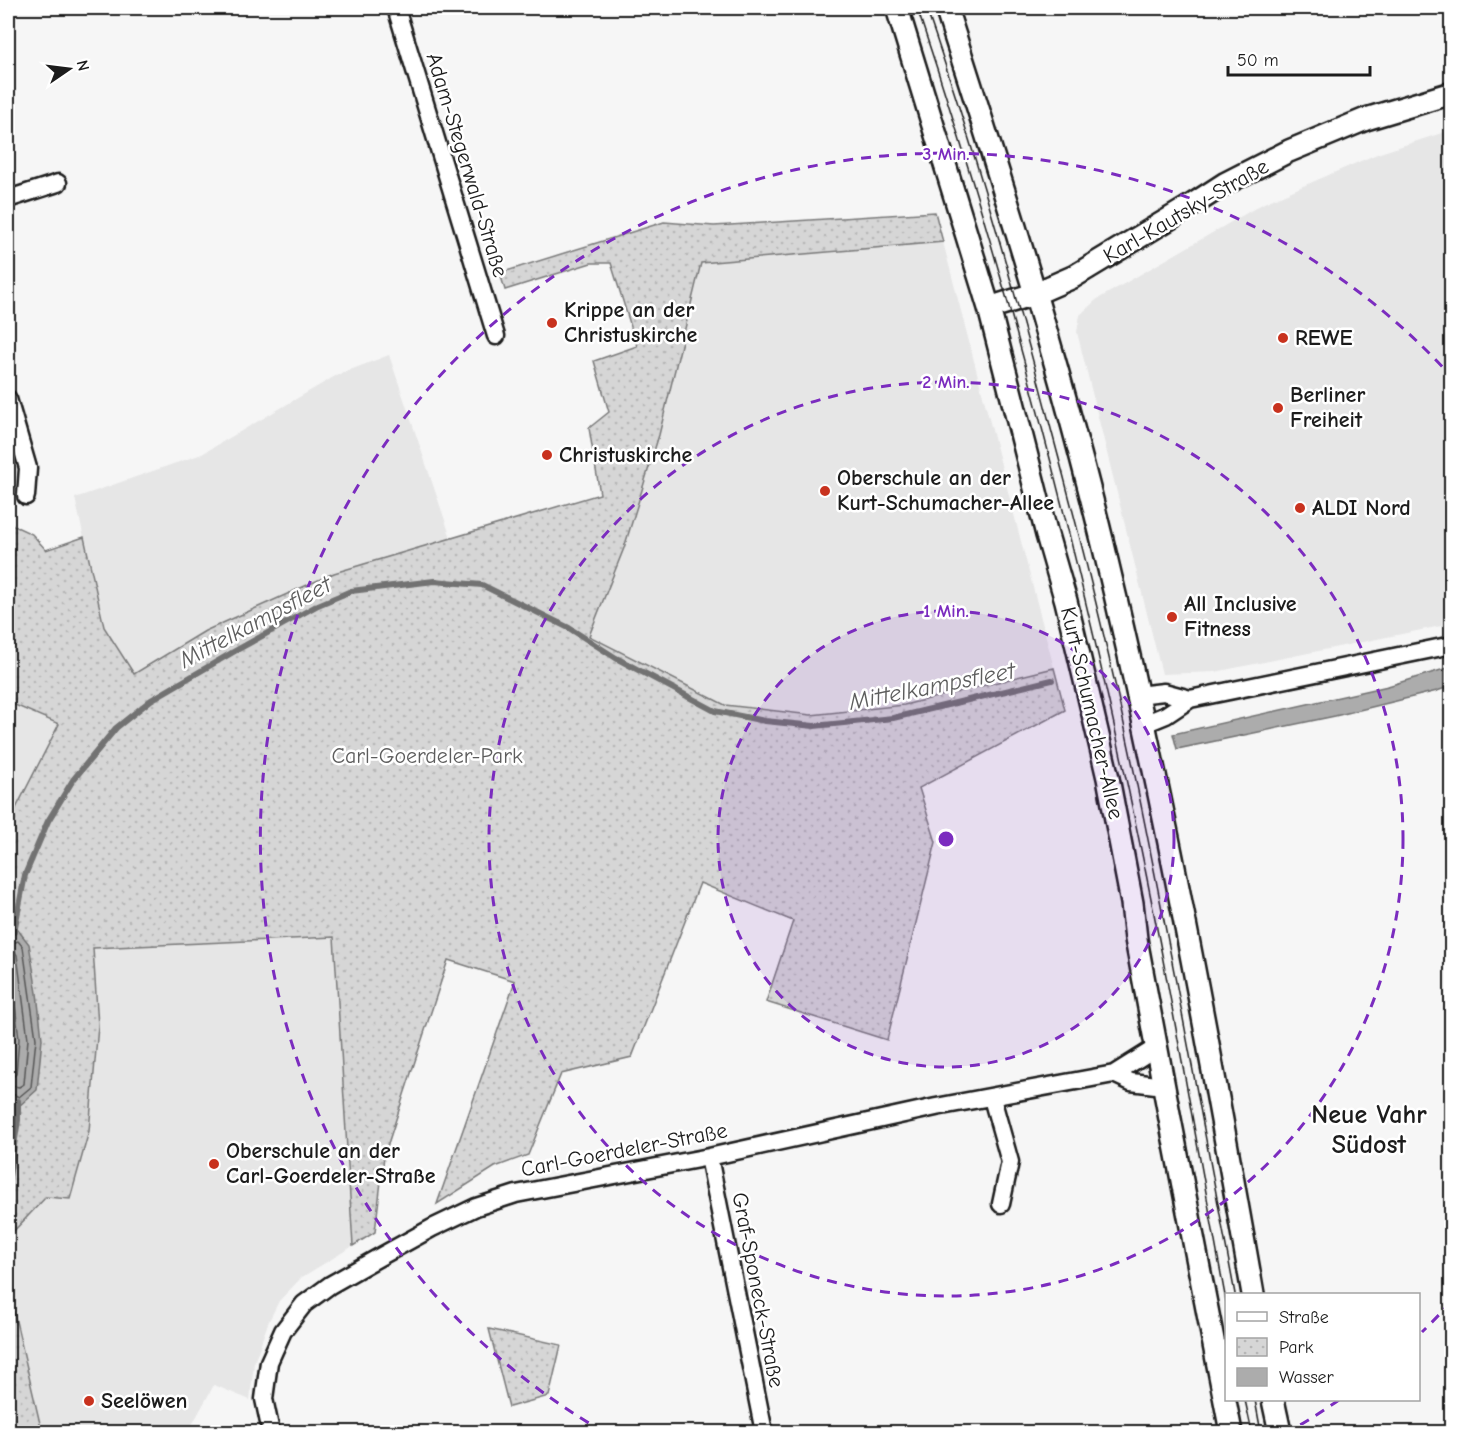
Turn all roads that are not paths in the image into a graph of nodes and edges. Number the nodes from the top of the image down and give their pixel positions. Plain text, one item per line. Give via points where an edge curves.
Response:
1 (396, 8) edge
2 (897, 8) edge
3 (946, 8) edge
4 (1452, 93) edge
5 (58, 183) dead end
6 (8, 199) edge
7 (1034, 294) junction
8 (989, 308) junction
9 (496, 336) dead end
10 (8, 399) edge
11 (26, 496) dead end
12 (1452, 645) edge
13 (1137, 695) junction
14 (1190, 699) junction
15 (1144, 724) junction
16 (1157, 1047) junction
17 (1114, 1074) junction
18 (1164, 1086) junction
19 (992, 1098) junction
20 (709, 1157) junction
21 (1001, 1204) dead end
22 (1253, 1293) edge
23 (1273, 1401) edge
24 (271, 1432) edge
25 (764, 1432) edge
26 (1231, 1432) edge
27 (1280, 1432) edge

1 - 9 street, Adam-Stegerwald-Straße
2 - 8 street, Kurt-Schumacher-Allee
3 - 7 street, Kurt-Schumacher-Allee
4 - 7 street, Karl-Kautsky-Straße via 1366,119 1280,156 1226,183 1073,277
5 - 6 street
7 - 8 street, Karl-Kautsky-Straße
7 - 13 street, Kurt-Schumacher-Allee via 1102,543
8 - 16 street, Kurt-Schumacher-Allee via 1108,778
10 - 11 street via 28,468
12 - 14 street
13 - 14 street via 1164,692
13 - 15 street, Kurt-Schumacher-Allee
14 - 15 street
15 - 22 street, Kurt-Schumacher-Allee via 1215,1079
16 - 17 street, Carl-Goerdeler-Straße
16 - 18 street, Kurt-Schumacher-Allee
17 - 18 street, Carl-Goerdeler-Straße via 1131,1082
17 - 19 street, Carl-Goerdeler-Straße
18 - 26 street, Kurt-Schumacher-Allee
19 - 20 street, Carl-Goerdeler-Straße
19 - 21 street via 1010,1162
20 - 24 street, Carl-Goerdeler-Straße via 516,1194 476,1207 330,1286 304,1304 283,1331 269,1362 264,1399
20 - 25 street, Graf-Sponeck-Straße
23 - 27 street

